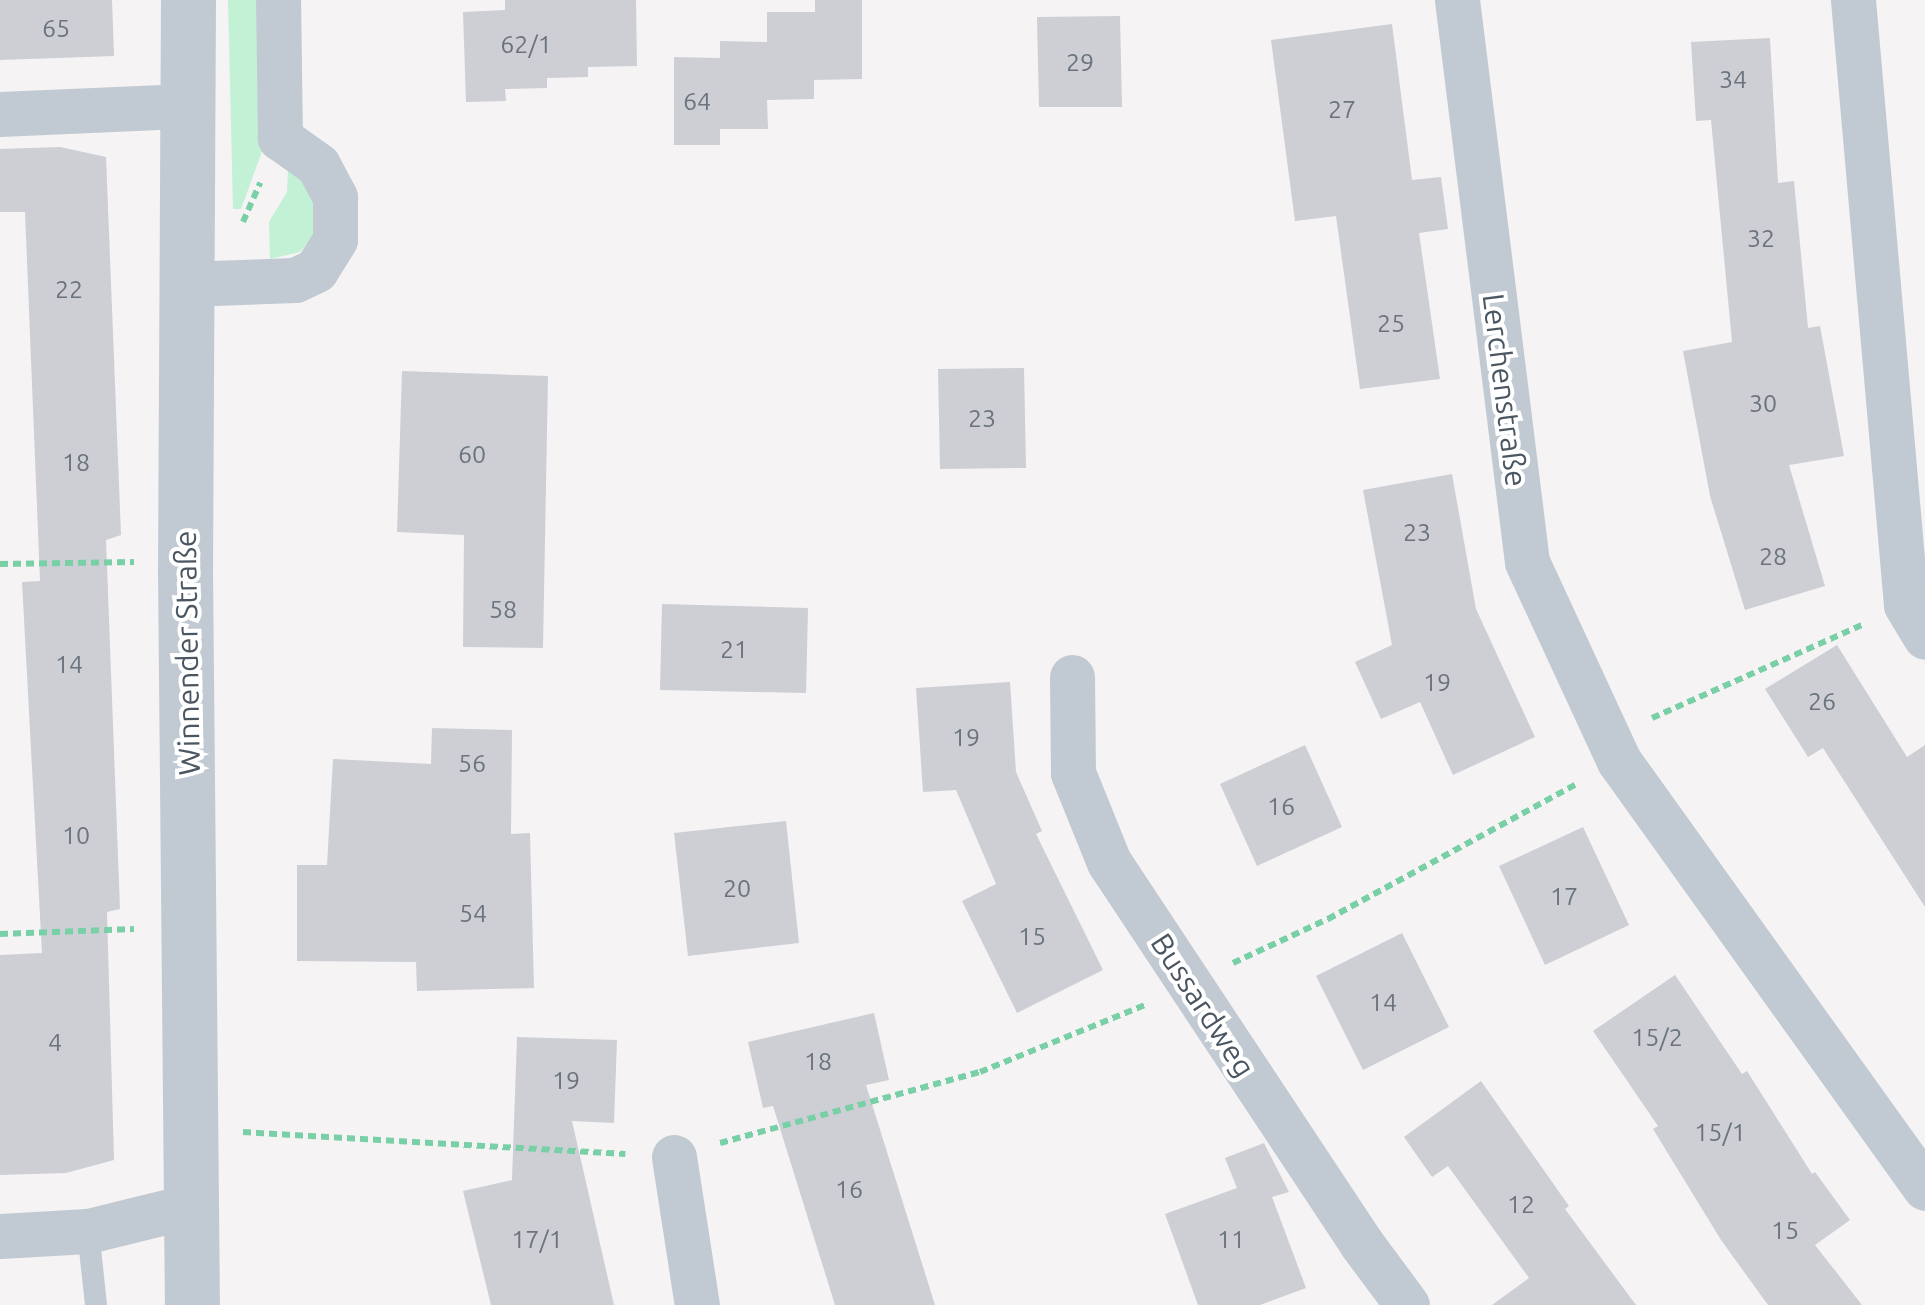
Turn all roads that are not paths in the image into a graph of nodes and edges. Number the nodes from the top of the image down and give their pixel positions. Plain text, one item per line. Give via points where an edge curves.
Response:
1 (188, 0) edge
2 (278, 0) edge
3 (1457, 0) edge
4 (1853, 0) edge
5 (186, 106) junction
6 (0, 114) edge
7 (184, 284) junction
8 (1916, 621) edge
9 (1072, 677) dead end
10 (674, 1157) road end
11 (1925, 1188) edge
12 (194, 1205) junction
13 (88, 1231) junction
14 (0, 1236) edge
15 (96, 1305) edge
16 (192, 1305) edge
17 (697, 1305) edge
18 (1407, 1305) edge

1 - 5 street, Winnender Straße
2 - 7 street via 280,138 318,165 335,196 335,239 316,270 295,280
3 - 11 street, Lerchenstraße via 1527,562 1619,761
4 - 8 street
5 - 6 street
5 - 7 street, Winnender Straße
7 - 12 street, Winnender Straße
9 - 18 street, Bussardweg via 1073,773 1109,862
10 - 17 street
12 - 13 street
12 - 16 street, Winnender Straße
13 - 14 street
13 - 15 lane

